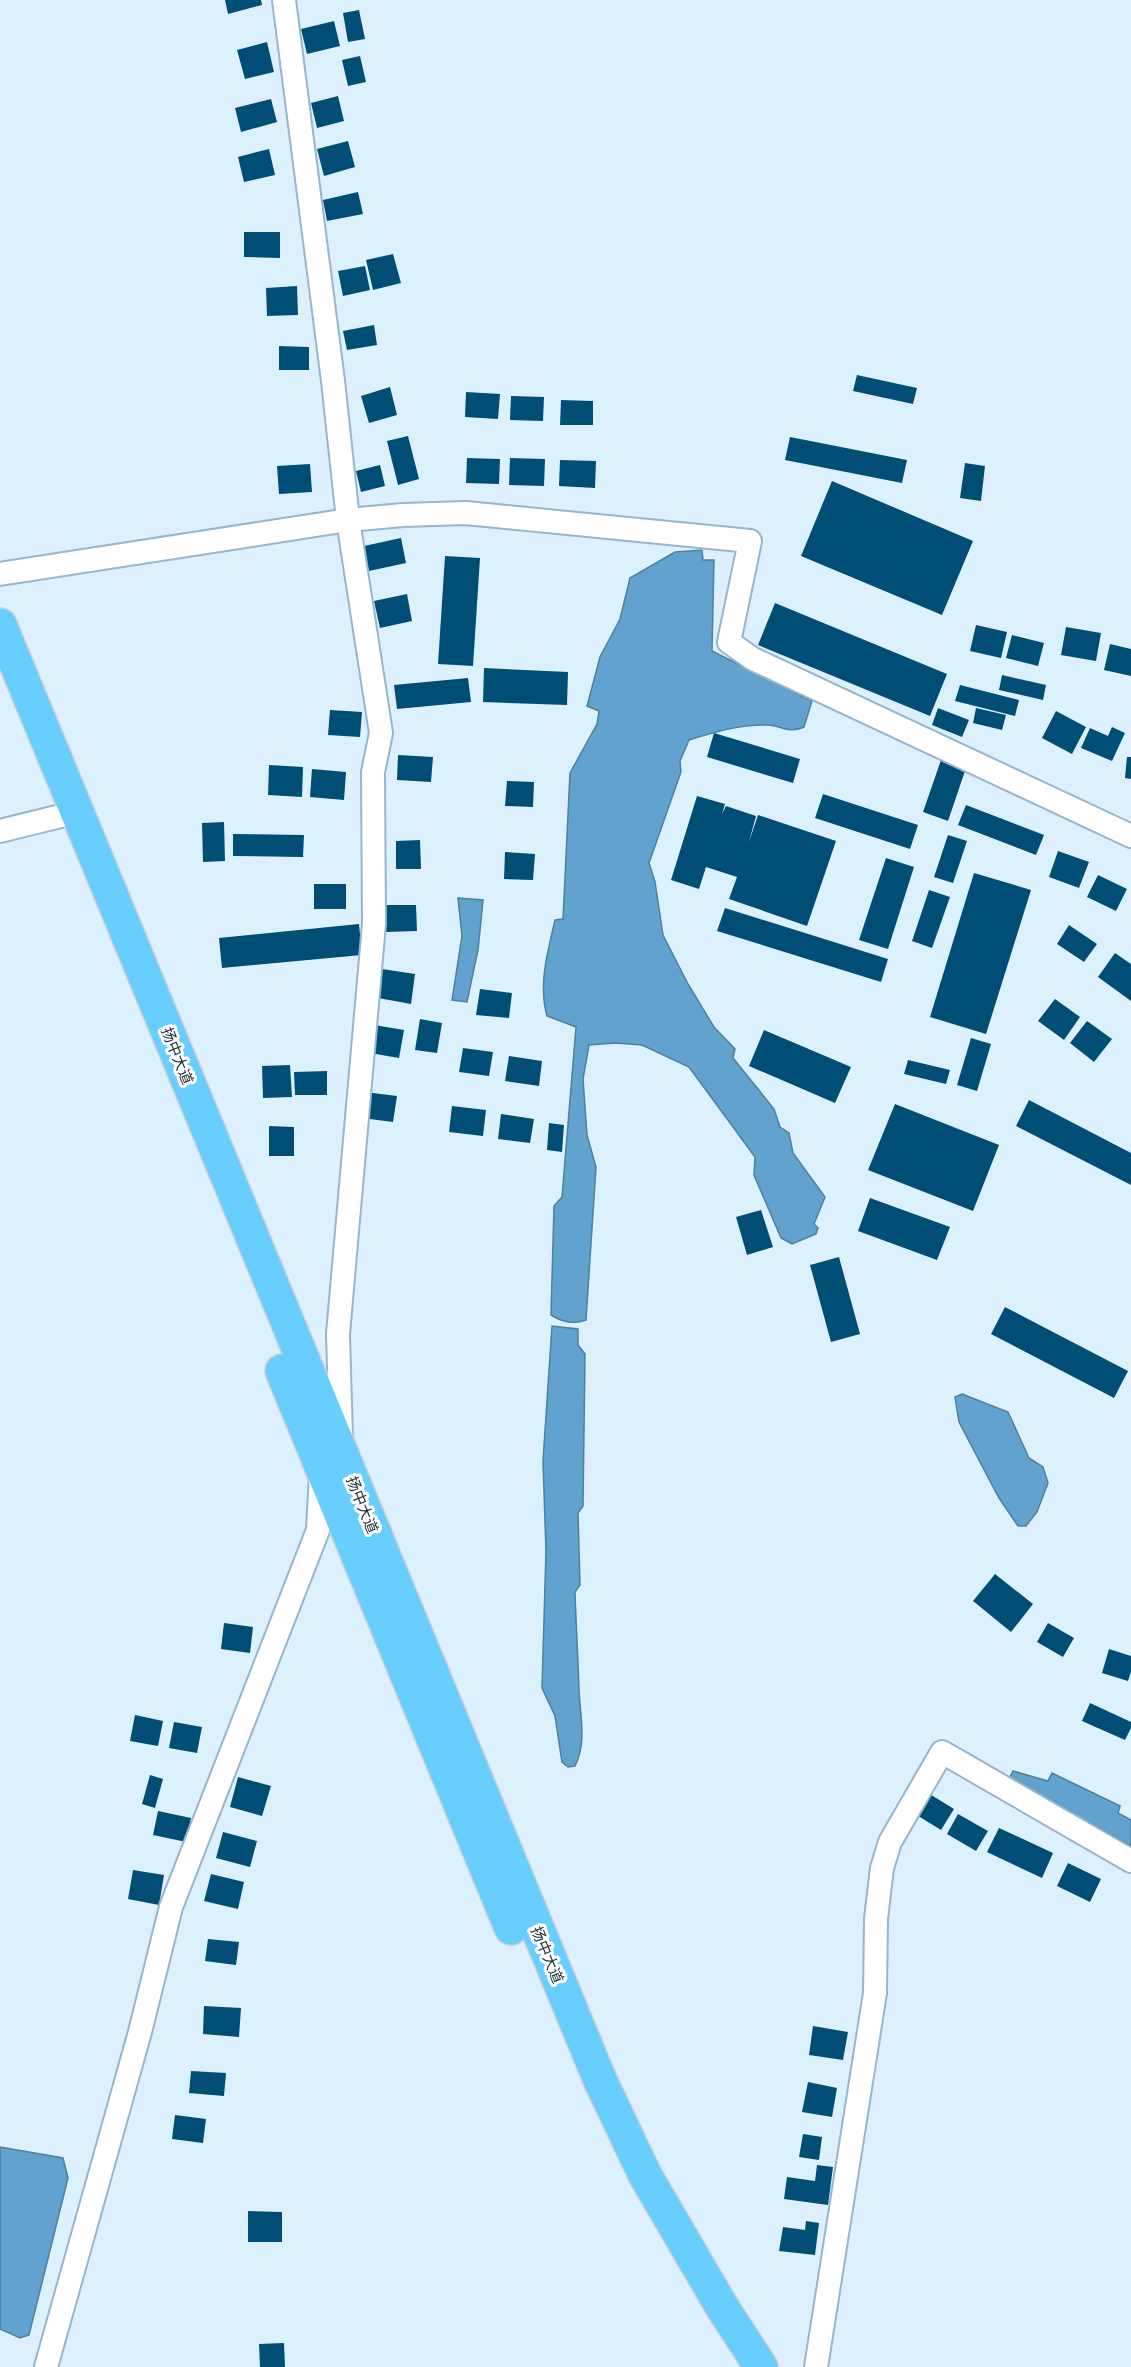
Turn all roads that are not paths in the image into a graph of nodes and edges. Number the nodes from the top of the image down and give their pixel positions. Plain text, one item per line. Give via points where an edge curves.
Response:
1 (284, 0) edge
2 (348, 520) junction
3 (0, 574) edge
4 (0, 625) edge
5 (0, 684) edge
6 (66, 815) junction
7 (0, 831) edge
8 (1131, 836) edge
9 (332, 1462) junction
10 (1131, 1861) edge
11 (46, 2367) edge
12 (735, 2367) edge
13 (761, 2367) edge
14 (816, 2367) edge

1 - 2 street
2 - 3 street
2 - 8 street via 466,513 750,541 729,642 753,659
2 - 9 street via 381,733 374,772 374,924 338,1334
4 - 6 main road, 扬中大道
5 - 6 main road, 扬中大道
6 - 7 street
6 - 9 main road, 扬中大道
9 - 11 street via 318,1530 171,1907
9 - 12 main road, 扬中大道 via 579,2088 622,2180
9 - 13 main road, 扬中大道 via 600,2080 645,2175
10 - 14 street via 942,1752 890,1842 882,1868 876,1919 875,1993

